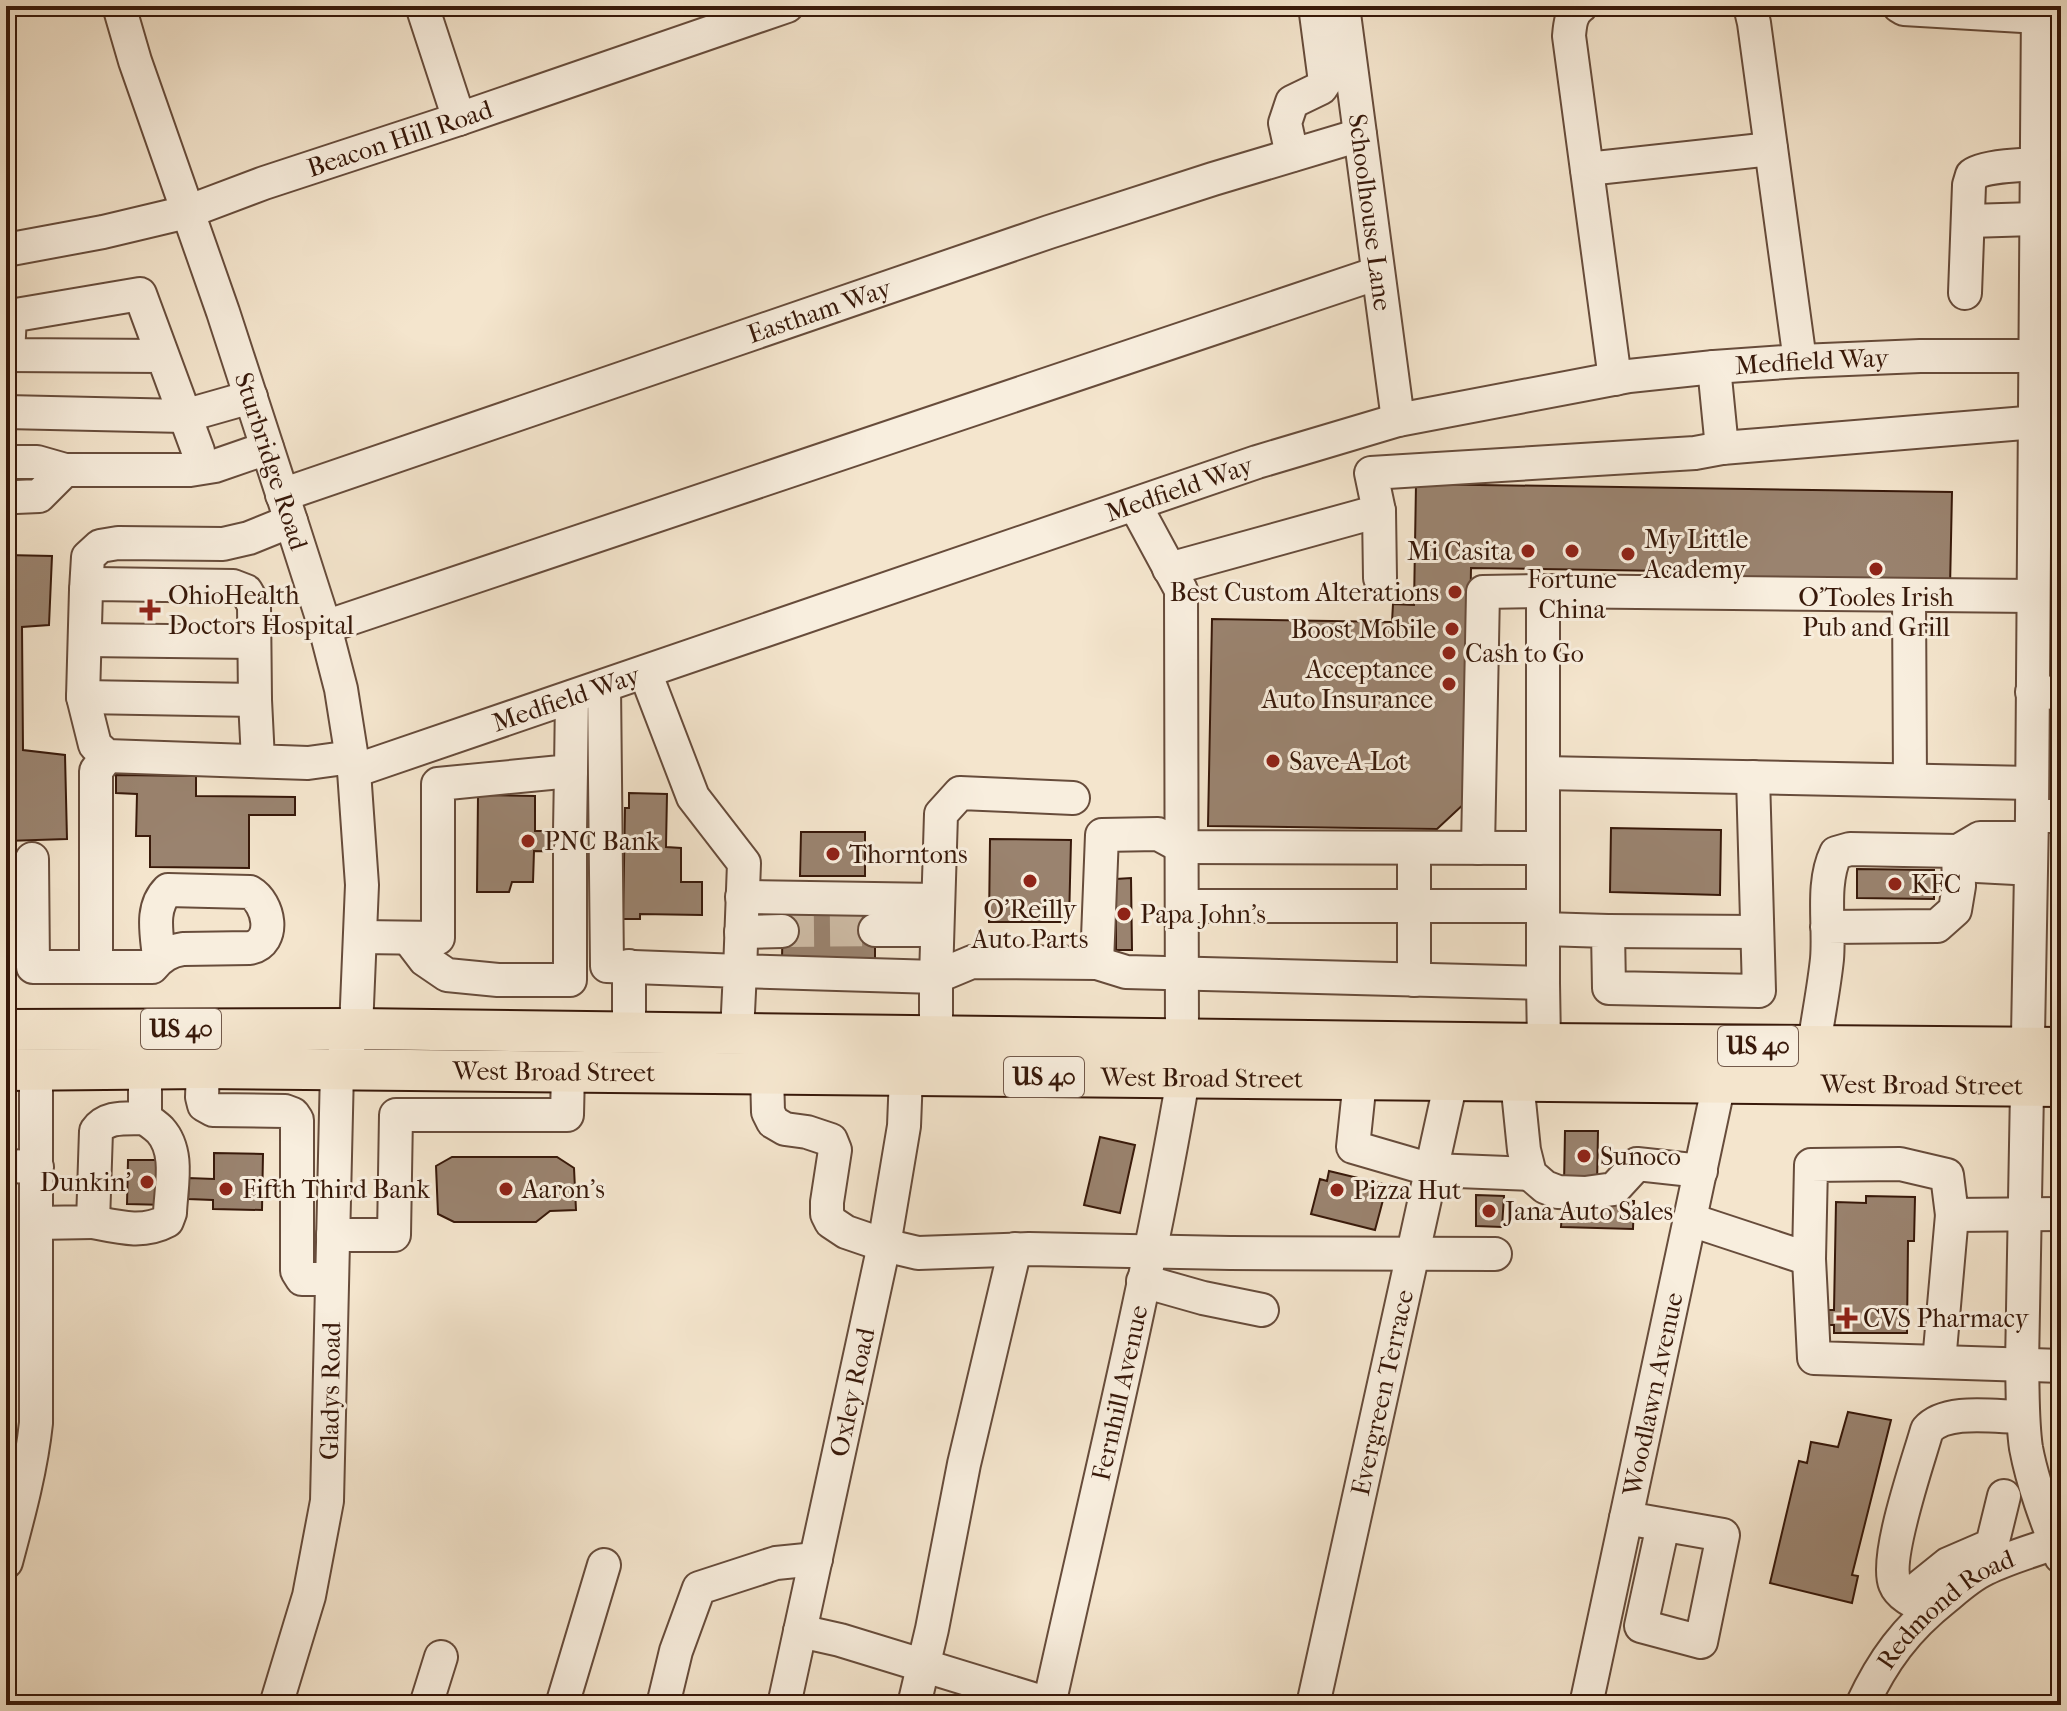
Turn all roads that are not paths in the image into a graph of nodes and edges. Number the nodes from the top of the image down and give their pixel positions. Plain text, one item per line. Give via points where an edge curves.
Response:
1 (119, 6) edge
2 (422, 6) edge
3 (787, 6) edge
4 (1315, 6) edge
5 (1343, 6) edge
6 (1581, 6) edge
7 (1750, 6) edge
8 (1899, 6) edge
9 (2038, 11) edge
10 (459, 119) junction
11 (1360, 135) junction
12 (1771, 149) junction
13 (1292, 155) junction
14 (2049, 164) edge
15 (1587, 169) junction
16 (187, 212) junction
17 (2049, 219) edge
18 (1969, 221) junction
19 (6, 250) edge
20 (1378, 273) junction
21 (1965, 293) dead end
22 (162, 356) dead end
23 (2034, 356) junction
24 (1800, 361) junction
25 (1714, 367) junction
26 (1615, 379) junction
27 (251, 397) junction
28 (6, 412) edge
29 (184, 416) junction
30 (1398, 420) junction
31 (2047, 421) edge
32 (1357, 432) junction
33 (267, 448) junction
34 (1722, 448) junction
35 (198, 451) dead end
36 (2048, 461) edge
37 (6, 462) edge
38 (65, 470) junction
39 (1371, 473) junction
40 (16, 497) dead end
41 (1135, 505) junction
42 (287, 508) junction
43 (1379, 511) junction
44 (2047, 537) edge
45 (1169, 569) junction
46 (1380, 578) dead end
47 (86, 590) junction
48 (1543, 591) junction
49 (1909, 595) junction
50 (2033, 596) junction
51 (325, 627) junction
52 (85, 640) junction
53 (254, 642) junction
54 (645, 672) junction
55 (604, 686) junction
56 (2046, 693) edge
57 (83, 697) junction
58 (572, 697) junction
59 (255, 700) junction
60 (442, 741) junction
61 (107, 756) junction
62 (258, 760) junction
63 (353, 764) junction
64 (571, 771) junction
65 (1543, 773) junction
66 (1753, 777) junction
67 (1910, 780) junction
68 (461, 782) junction
69 (2031, 783) junction
70 (1073, 798) dead end
71 (2046, 816) edge
72 (1182, 847) junction
73 (1414, 848) junction
74 (1478, 848) junction
75 (1543, 848) junction
76 (1958, 851) junction
77 (2030, 853) junction
78 (32, 859) dead end
79 (742, 897) junction
80 (1183, 906) junction
81 (1414, 906) junction
82 (938, 915) junction
83 (1543, 918) junction
84 (1827, 927) junction
85 (875, 930) tunnel mouth
86 (782, 931) tunnel mouth
87 (1608, 931) junction
88 (741, 932) junction
89 (1757, 932) junction
90 (360, 937) junction
91 (409, 939) junction
92 (159, 958) dead end
93 (1097, 963) junction
94 (19, 966) edge
95 (629, 966) junction
96 (96, 967) junction
97 (740, 971) junction
98 (1183, 974) junction
99 (936, 977) junction
100 (1414, 980) junction
101 (1543, 983) junction
102 (356, 1029) junction
103 (6, 1030) edge
104 (629, 1033) junction
105 (737, 1033) junction
106 (936, 1036) junction
107 (1182, 1038) junction
108 (1487, 1043) junction
109 (1544, 1044) junction
110 (1814, 1046) junction
111 (2044, 1067) edge
112 (203, 1068) junction
113 (145, 1069) junction
114 (21, 1070) edge
115 (337, 1070) junction
116 (568, 1072) junction
117 (618, 1073) junction
118 (767, 1073) junction
119 (906, 1075) junction
120 (1183, 1079) junction
121 (1360, 1080) junction
122 (1451, 1081) junction
123 (1517, 1081) junction
124 (1719, 1083) junction
125 (145, 1118) junction
126 (335, 1139) junction
127 (297, 1141) junction
128 (21, 1166) edge
129 (1432, 1170) junction
130 (1701, 1171) junction
131 (1530, 1174) junction
132 (2061, 1214) edge
133 (1952, 1215) junction
134 (2025, 1215) junction
135 (297, 1216) junction
136 (1691, 1220) junction
137 (93, 1222) junction
138 (36, 1223) junction
139 (333, 1225) junction
140 (884, 1245) junction
141 (1015, 1249) junction
142 (1413, 1253) junction
143 (1495, 1254) dead end
144 (1809, 1259) junction
145 (1146, 1267) junction
146 (332, 1279) junction
147 (1262, 1310) dead end
148 (20, 1351) edge
149 (1939, 1362) junction
150 (2022, 1365) junction
151 (2061, 1366) edge
152 (2023, 1417) junction
153 (21, 1423) edge
154 (2004, 1496) dead end
155 (1626, 1518) junction
156 (1663, 1525) dead end
157 (2059, 1548) edge
158 (816, 1559) junction
159 (6, 1562) edge
160 (604, 1565) dead end
161 (1918, 1604) junction
162 (800, 1631) junction
163 (441, 1657) dead end
164 (923, 1665) junction
165 (1049, 1704) edge
166 (276, 1705) edge
167 (426, 1705) edge
168 (562, 1705) edge
169 (663, 1705) edge
170 (784, 1705) edge
171 (914, 1705) edge
172 (1313, 1705) edge
173 (1586, 1705) edge
174 (1862, 1705) edge

1 - 16 street, Sturbridge Road
2 - 10 street
3 - 10 street, Beacon Hill Road
4 - 13 street via 1325,82 1292,102 1285,123
5 - 11 street, Schoolhouse Lane
6 - 15 street via 1569,36
7 - 12 street
8 - 9 street
9 - 14 street
10 - 16 street, Beacon Hill Road
11 - 13 street, Eastham Way
11 - 20 street, Schoolhouse Lane
12 - 15 street
12 - 24 street
13 - 42 street, Eastham Way via 1049,232
14 - 17 street
14 - 18 street via 1982,169 1972,175
15 - 26 street
16 - 19 street, Beacon Hill Road
16 - 27 street, Sturbridge Road
17 - 18 street
17 - 23 street
18 - 21 street
20 - 30 street, Schoolhouse Lane
20 - 51 street
22 - 29 street
23 - 24 street, Medfield Way
23 - 31 street
24 - 25 street, Medfield Way
25 - 26 street, Medfield Way
25 - 34 street
26 - 30 street, Medfield Way
27 - 29 street
27 - 33 street, Sturbridge Road
28 - 29 street
29 - 35 street
30 - 32 street, Medfield Way
31 - 34 street
31 - 36 street
32 - 39 street
32 - 41 street, Medfield Way
33 - 38 street via 190,470
33 - 42 street, Sturbridge Road
34 - 39 street
36 - 44 street
37 - 38 street via 37,462
38 - 40 street via 39,496
39 - 43 street
41 - 45 street
41 - 54 street, Medfield Way
42 - 47 street, Eastham Way via 249,538 223,544 100,546 88,557
42 - 51 street, Sturbridge Road
43 - 45 street
43 - 46 street
44 - 50 street
45 - 72 street via 1181,590
47 - 52 street, Eastham Way
47 - 53 street via 95,584 233,586 246,591 254,605
48 - 49 street
48 - 65 street
48 - 74 street via 1483,592
49 - 50 street
49 - 67 street
50 - 56 street
51 - 63 street, Sturbridge Road
52 - 53 street
52 - 57 street, Eastham Way
53 - 59 street
54 - 55 street, Medfield Way
54 - 79 street via 693,797 744,863
55 - 58 street, Medfield Way
55 - 95 street via 607,966
56 - 69 street
57 - 59 street
57 - 61 street, Eastham Way via 95,745
58 - 60 street, Medfield Way
58 - 64 street
59 - 62 street
60 - 63 street, Medfield Way
60 - 68 street
61 - 62 street, Medfield Way
61 - 96 street via 96,771
62 - 63 street, Medfield Way
63 - 90 street, Sturbridge Road via 362,885
64 - 68 street
64 - 91 street via 570,980 447,975 425,960
65 - 66 street
65 - 75 street
66 - 67 street
66 - 89 street
67 - 69 street
68 - 91 street via 438,784 438,938
69 - 71 street
70 - 82 street via 960,793 941,814
71 - 77 street
72 - 73 street
72 - 80 street
72 - 93 street via 1158,834 1102,835
73 - 74 street
73 - 81 street
74 - 75 street
75 - 83 street
76 - 77 street via 1980,838 2015,838
76 - 84 street via 1955,910 1937,926
76 - 84 street via 1836,853 1829,868
77 - 111 street
78 - 94 street
79 - 82 street
79 - 88 street
80 - 81 street
80 - 98 street
81 - 83 street
81 - 100 street
82 - 85 street
82 - 99 street
83 - 87 street
83 - 101 street
84 - 110 street
86 - 88 street
87 - 89 street
87 - 89 street via 1609,988 1759,991
88 - 97 street
90 - 91 street
90 - 102 street, Sturbridge Road
92 - 96 street via 152,967
93 - 98 street via 1126,972
93 - 99 street via 972,962
94 - 96 street
95 - 97 street
95 - 104 street
97 - 99 street
97 - 105 street
98 - 100 street
98 - 107 street
99 - 106 street
100 - 101 street
101 - 109 street
102 - 103 main road, West Broad Street / US 40
102 - 104 main road, West Broad Street / US 40
102 - 115 street, Sturbridge Road
104 - 105 main road, West Broad Street / US 40
105 - 106 main road, West Broad Street / US 40
106 - 107 main road, West Broad Street / US 40
106 - 117 main road via 921,1051 767,1060 667,1059
107 - 108 main road, West Broad Street / US 40
108 - 109 main road, West Broad Street / US 40
108 - 120 main road via 1451,1060 1239,1059 1208,1063
109 - 110 main road, West Broad Street / US 40
110 - 111 main road, West Broad Street / US 40
111 - 124 main road, West Broad Street / US 40
111 - 134 street
112 - 113 main road, West Broad Street / US 40
112 - 115 main road, West Broad Street / US 40
112 - 127 street via 204,1105 213,1110 293,1114
113 - 114 main road, West Broad Street / US 40
113 - 125 street
114 - 128 street
115 - 116 main road, West Broad Street / US 40
115 - 126 street, Gladys Road
116 - 117 main road, West Broad Street / US 40
116 - 139 street via 567,1115 396,1115 394,1235
117 - 118 main road, West Broad Street / US 40
118 - 119 main road, West Broad Street / US 40
118 - 140 street via 773,1122 831,1140 831,1222
119 - 120 main road, West Broad Street / US 40
119 - 140 street, Oxley Road via 904,1126
120 - 121 main road, West Broad Street / US 40
120 - 145 street, Fernhill Avenue
121 - 122 main road, West Broad Street / US 40
121 - 129 street via 1353,1147
122 - 123 main road, West Broad Street / US 40
122 - 129 street, Evergreen Terrace
123 - 124 main road, West Broad Street / US 40
123 - 131 street
124 - 130 street, Woodlawn Avenue
125 - 137 street via 112,1119 96,1131
125 - 137 street via 160,1130 173,1154 167,1221 138,1230
126 - 127 street
126 - 139 street, Gladys Road
127 - 135 street
128 - 138 street
129 - 131 street
129 - 142 street, Evergreen Terrace
130 - 131 street via 1637,1164 1614,1189 1585,1193 1558,1192
130 - 136 street, Woodlawn Avenue
132 - 134 street
133 - 134 street
133 - 144 street via 1947,1175 1900,1164 1811,1165
133 - 149 street
134 - 150 street
135 - 139 street
135 - 146 street via 298,1275
136 - 144 street
136 - 155 street, Woodlawn Avenue
137 - 138 street
138 - 148 street
139 - 146 street, Gladys Road
140 - 141 street via 918,1253
140 - 158 street, Oxley Road
141 - 145 street
141 - 164 street
142 - 143 street
142 - 145 street
142 - 172 street, Evergreen Terrace
144 - 149 street via 1814,1358
145 - 147 street via 1203,1298
145 - 165 street, Fernhill Avenue
146 - 166 street, Gladys Road via 327,1501 309,1596
148 - 153 street
149 - 150 street
150 - 151 street
150 - 152 street
152 - 157 street via 2032,1472
152 - 161 street via 1949,1417 1927,1430 1892,1572 1896,1587
153 - 159 street via 34,1440
154 - 161 street via 1992,1545 1948,1564
155 - 156 street
155 - 173 street, Woodlawn Avenue
157 - 161 street, Redmond Road via 1984,1569
158 - 162 street, Oxley Road
158 - 169 street via 776,1563 699,1588
160 - 168 street
161 - 174 street, Redmond Road via 1911,1627 1875,1676
162 - 164 street
162 - 170 street, Oxley Road
163 - 167 street
164 - 165 street
164 - 171 street

